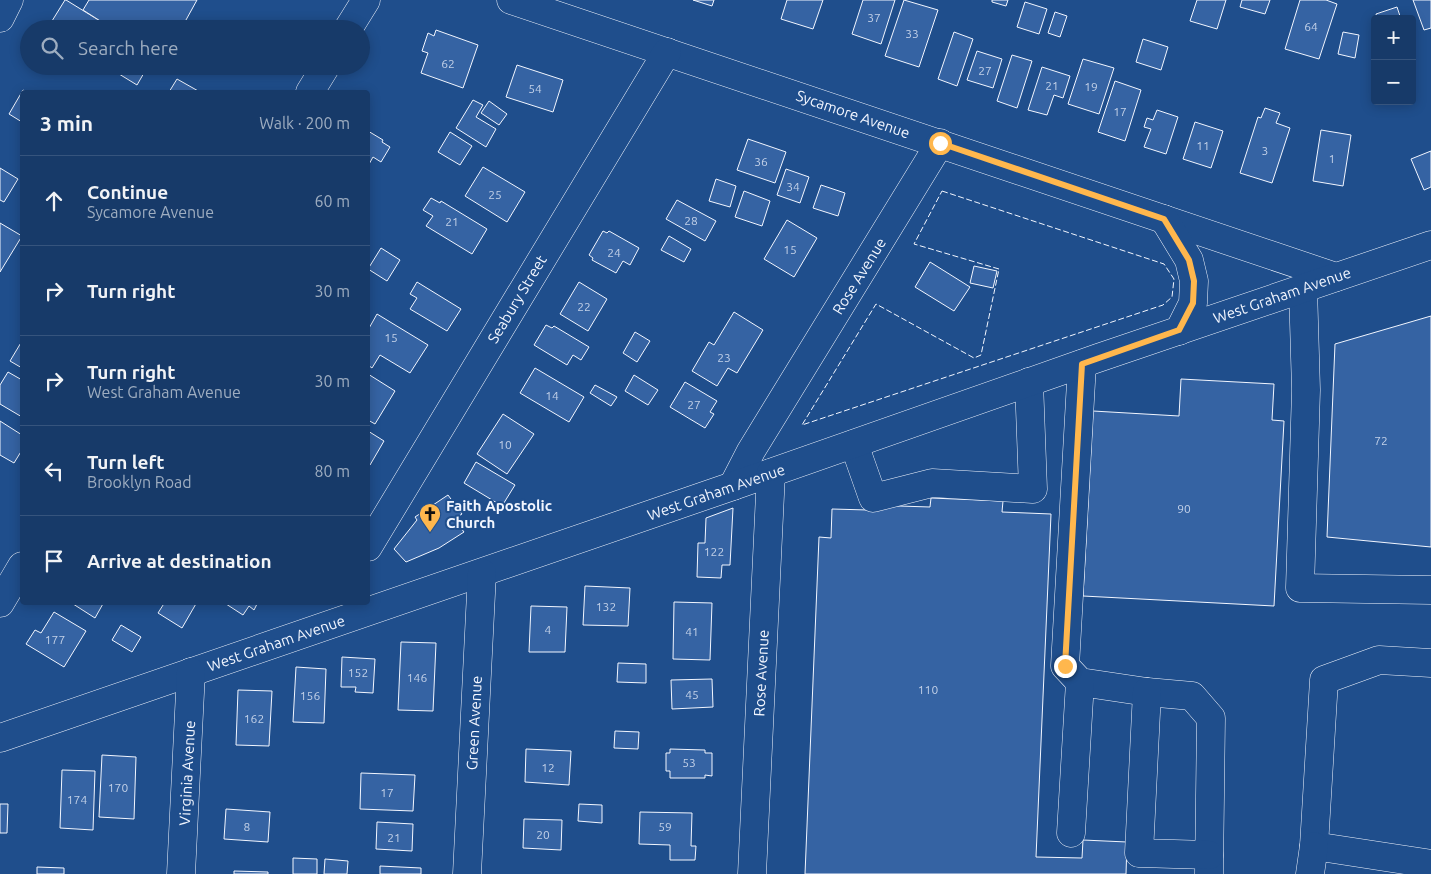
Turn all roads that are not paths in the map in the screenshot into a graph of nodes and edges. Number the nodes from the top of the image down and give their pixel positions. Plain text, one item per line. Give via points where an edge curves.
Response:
1 (9, 0) edge
2 (366, 0) edge
3 (511, 0) edge
4 (0, 18) edge
5 (354, 20) edge
6 (667, 52) junction
7 (320, 75) edge
8 (311, 90) edge
9 (940, 143) junction
10 (1164, 219) junction
11 (1431, 246) edge
12 (1336, 277) junction
13 (1302, 288) junction
14 (1179, 330) junction
15 (1082, 364) junction
16 (1029, 382) junction
17 (854, 444) junction
18 (770, 473) junction
19 (733, 486) junction
20 (370, 544) edge
21 (20, 569) edge
22 (482, 573) junction
23 (1431, 590) edge
24 (0, 603) edge
25 (332, 605) edge
26 (319, 628) junction
27 (1431, 663) edge
28 (191, 672) junction
29 (1072, 674) junction
30 (1147, 692) junction
31 (0, 738) edge
32 (1070, 833) dead end
33 (1314, 846) junction
34 (1431, 864) edge
35 (1209, 865) edge
36 (182, 874) edge
37 (467, 874) edge
38 (752, 874) edge
39 (1310, 874) edge

1 - 4 street
2 - 5 street
3 - 6 street, Sycamore Avenue
6 - 9 street, Sycamore Avenue
6 - 20 street, Seabury Street
7 - 8 street
9 - 10 street, Sycamore Avenue
9 - 19 street, Rose Avenue via 751,451
10 - 12 street, Sycamore Avenue
10 - 14 street via 1189,260 1194,281 1193,303
11 - 12 street, West Graham Avenue
12 - 13 street, West Graham Avenue
13 - 14 street, West Graham Avenue
13 - 23 street via 1306,390 1300,588
14 - 15 street, West Graham Avenue
15 - 16 street, West Graham Avenue
15 - 29 street
16 - 17 street, West Graham Avenue
16 - 17 street via 1033,489 932,483 873,498
17 - 18 street, West Graham Avenue
18 - 19 street, West Graham Avenue
18 - 38 street, Rose Avenue
19 - 22 street, West Graham Avenue
21 - 24 street
22 - 26 street, West Graham Avenue
22 - 37 street, Green Avenue
25 - 26 street
26 - 28 street, West Graham Avenue
27 - 33 street via 1379,660 1324,680
28 - 31 street, West Graham Avenue
28 - 36 street, Virginia Avenue
29 - 30 street
29 - 32 street
30 - 35 street via 1192,696 1212,718
30 - 35 street via 1139,853
33 - 34 street
33 - 39 street

